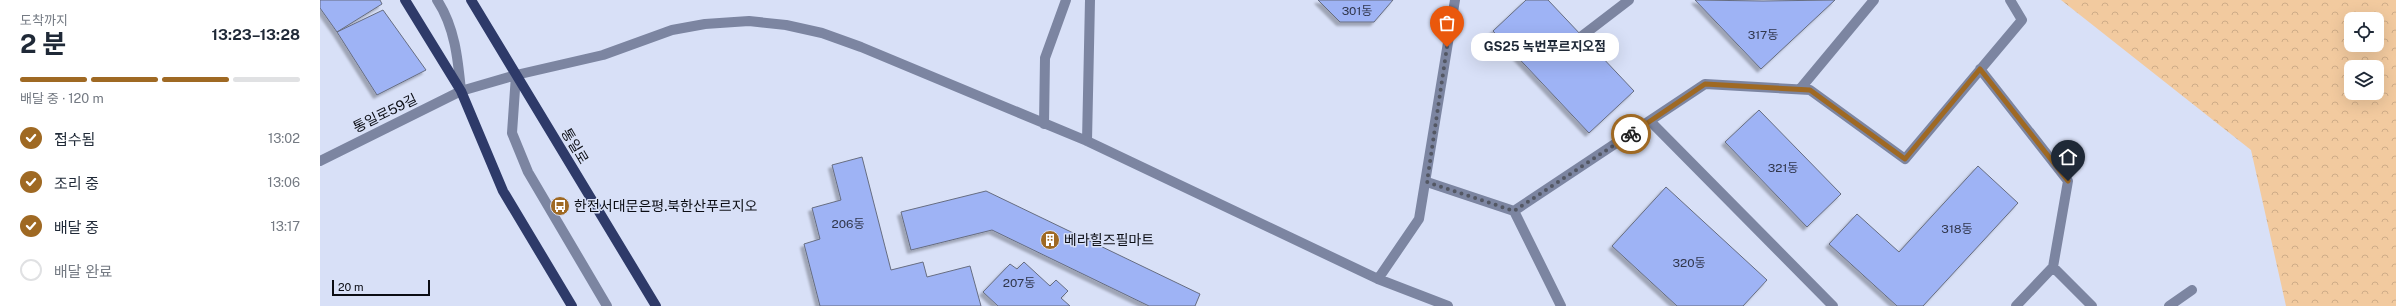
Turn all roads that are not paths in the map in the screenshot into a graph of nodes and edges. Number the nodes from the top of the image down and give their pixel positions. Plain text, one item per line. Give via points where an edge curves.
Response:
1 (405, 0) edge
2 (438, 0) edge
3 (471, 0) edge
4 (1066, 0) edge
5 (1090, 0) edge
6 (1455, 0) edge
7 (1629, 0) edge
8 (1874, 0) edge
9 (2010, 0) edge
10 (1582, 36) dead end
11 (1980, 69) junction
12 (516, 75) junction
13 (1800, 89) junction
14 (461, 91) junction
15 (1650, 121) junction
16 (1044, 124) junction
17 (1087, 141) junction
18 (320, 160) edge
19 (1427, 182) junction
20 (1514, 211) junction
21 (2053, 266) junction
22 (1378, 279) junction
23 (2192, 290) dead end
24 (572, 306) edge
25 (607, 306) edge
26 (656, 306) edge
27 (1448, 306) edge
28 (1561, 306) edge
29 (1833, 306) edge
30 (2016, 306) edge
31 (2092, 306) edge
32 (2169, 306) edge

1 - 14 main road
2 - 14 street via 444,10 457,50
3 - 12 main road, 통일로
4 - 16 street via 1045,58
5 - 17 street
6 - 19 street
7 - 10 street
8 - 13 street
9 - 11 street via 2022,20
11 - 13 street via 1905,159 1810,90
11 - 21 street via 2068,181
12 - 14 street, 통일로59길
12 - 16 street, 통일로59길 via 603,55 672,30 705,24 749,21 786,25 822,33
12 - 25 street via 512,133 528,172
12 - 26 main road, 통일로
13 - 15 street via 1705,84
14 - 18 street, 통일로59길
14 - 24 main road via 503,190
15 - 20 street
15 - 29 street
16 - 17 street, 통일로59길
17 - 22 street, 통일로59길
19 - 20 street
19 - 22 street via 1419,219
20 - 28 street
21 - 30 street
21 - 31 street
22 - 27 street, 통일로59길
23 - 32 street

